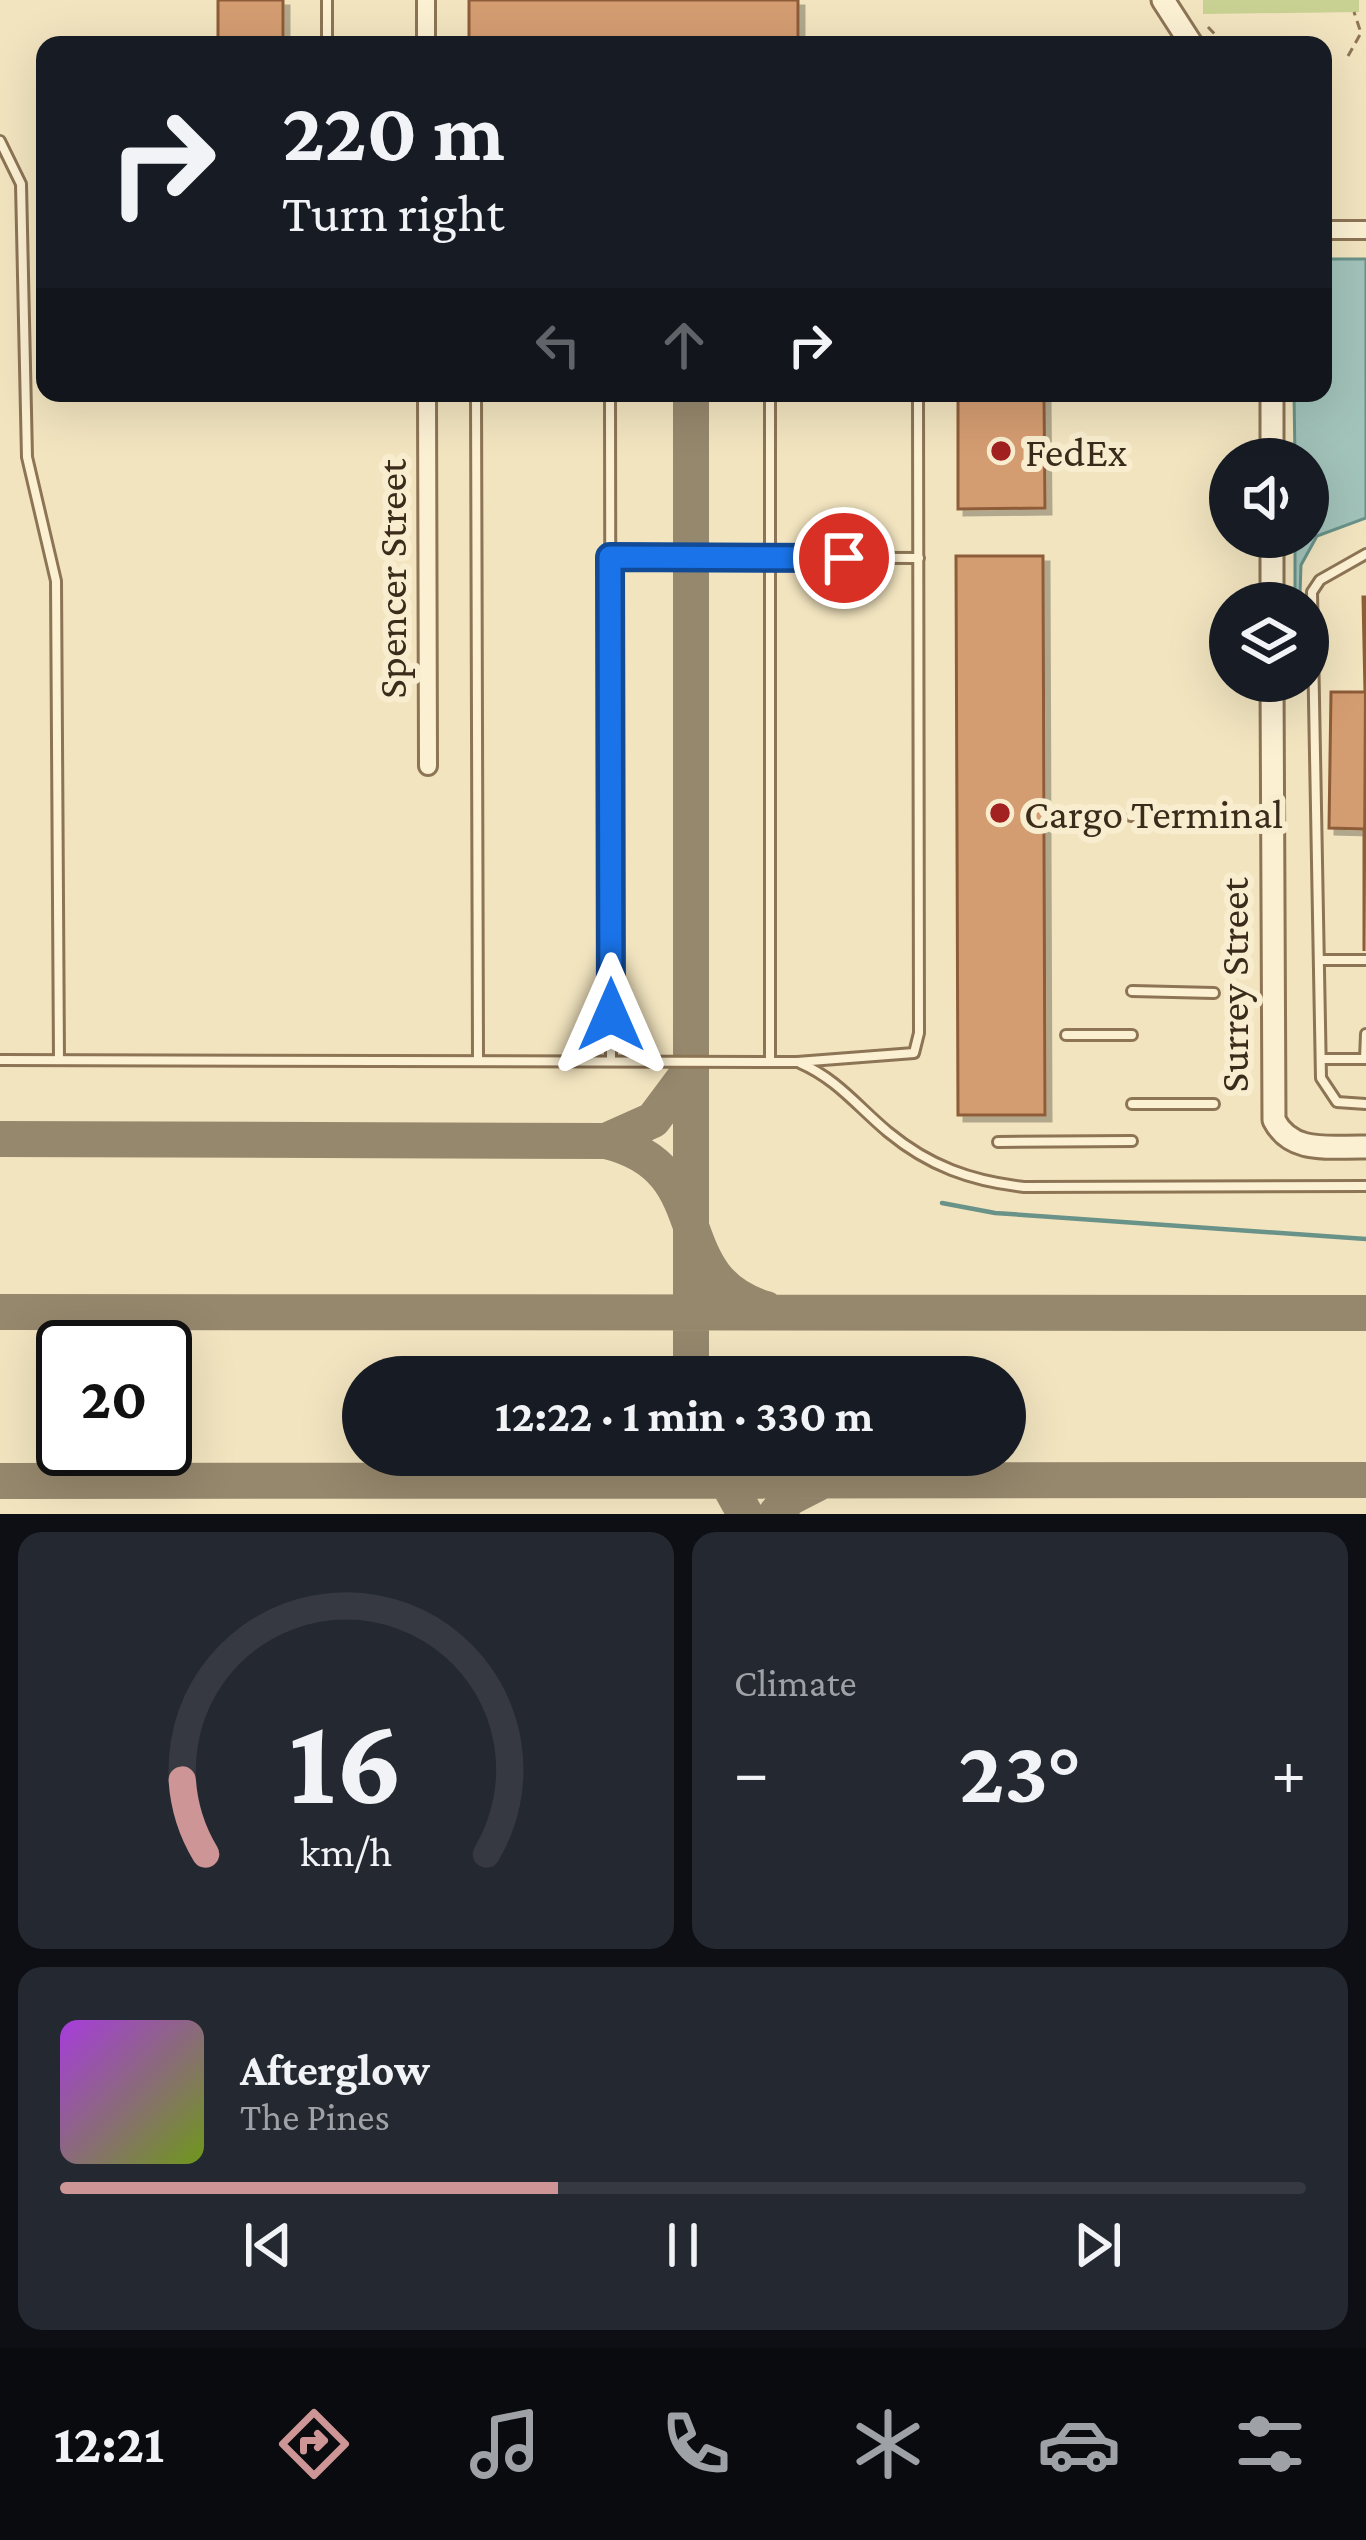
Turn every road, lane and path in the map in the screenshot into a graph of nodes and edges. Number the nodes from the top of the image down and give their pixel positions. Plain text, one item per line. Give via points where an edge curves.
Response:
1 (327, 0) edge
2 (426, 0) edge
3 (1163, 0) edge
4 (1354, 13) dead end
5 (1208, 28) dead end
6 (327, 36) edge
7 (426, 36) edge
8 (1186, 36) edge
9 (1216, 36) edge
10 (1348, 56) dead end
11 (0, 141) edge
12 (1332, 230) edge
13 (1366, 230) edge
14 (427, 402) edge
15 (476, 402) edge
16 (610, 402) edge
17 (770, 402) edge
18 (918, 402) edge
19 (1272, 402) edge
20 (1272, 438) edge
21 (1366, 554) edge
22 (610, 557) junction
23 (770, 557) junction
24 (919, 558) junction
25 (1272, 702) edge
26 (428, 766) dead end
27 (1131, 816) dead end
28 (1272, 816) junction
29 (1319, 960) junction
30 (1366, 960) edge
31 (1132, 991) dead end
32 (1214, 993) dead end
33 (1366, 1034) edge
34 (1066, 1035) dead end
35 (1132, 1035) dead end
36 (478, 1058) junction
37 (1321, 1059) junction
38 (1366, 1059) edge
39 (0, 1060) edge
40 (58, 1060) junction
41 (611, 1061) junction
42 (770, 1061) junction
43 (797, 1062) junction
44 (1132, 1104) dead end
45 (1214, 1104) dead end
46 (1366, 1104) edge
47 (1132, 1141) dead end
48 (998, 1142) dead end
49 (1366, 1147) edge
50 (1366, 1186) edge

1 - 6 lane
2 - 7 street
3 - 8 street
4 - 10 path via 1360,33
5 - 9 path
11 - 40 lane via 21,184 27,457 56,581
12 - 13 street
14 - 26 street, Spencer Street
15 - 36 lane
16 - 22 lane
17 - 23 lane
18 - 24 lane
19 - 20 street
21 - 29 lane via 1312,592
22 - 23 lane
22 - 41 lane
23 - 24 lane
23 - 42 lane
24 - 43 lane via 917,1048 893,1059
25 - 28 street, Surrey Street
27 - 28 lane
28 - 49 street, Surrey Street via 1274,1120 1288,1141
29 - 30 lane
29 - 37 lane
31 - 32 lane
33 - 38 lane
34 - 35 lane
36 - 40 lane
36 - 41 lane
37 - 38 lane
37 - 46 lane via 1326,1093
39 - 40 lane
41 - 42 lane
42 - 43 lane
43 - 50 lane via 823,1073 921,1157 980,1182
44 - 45 lane
47 - 48 lane

